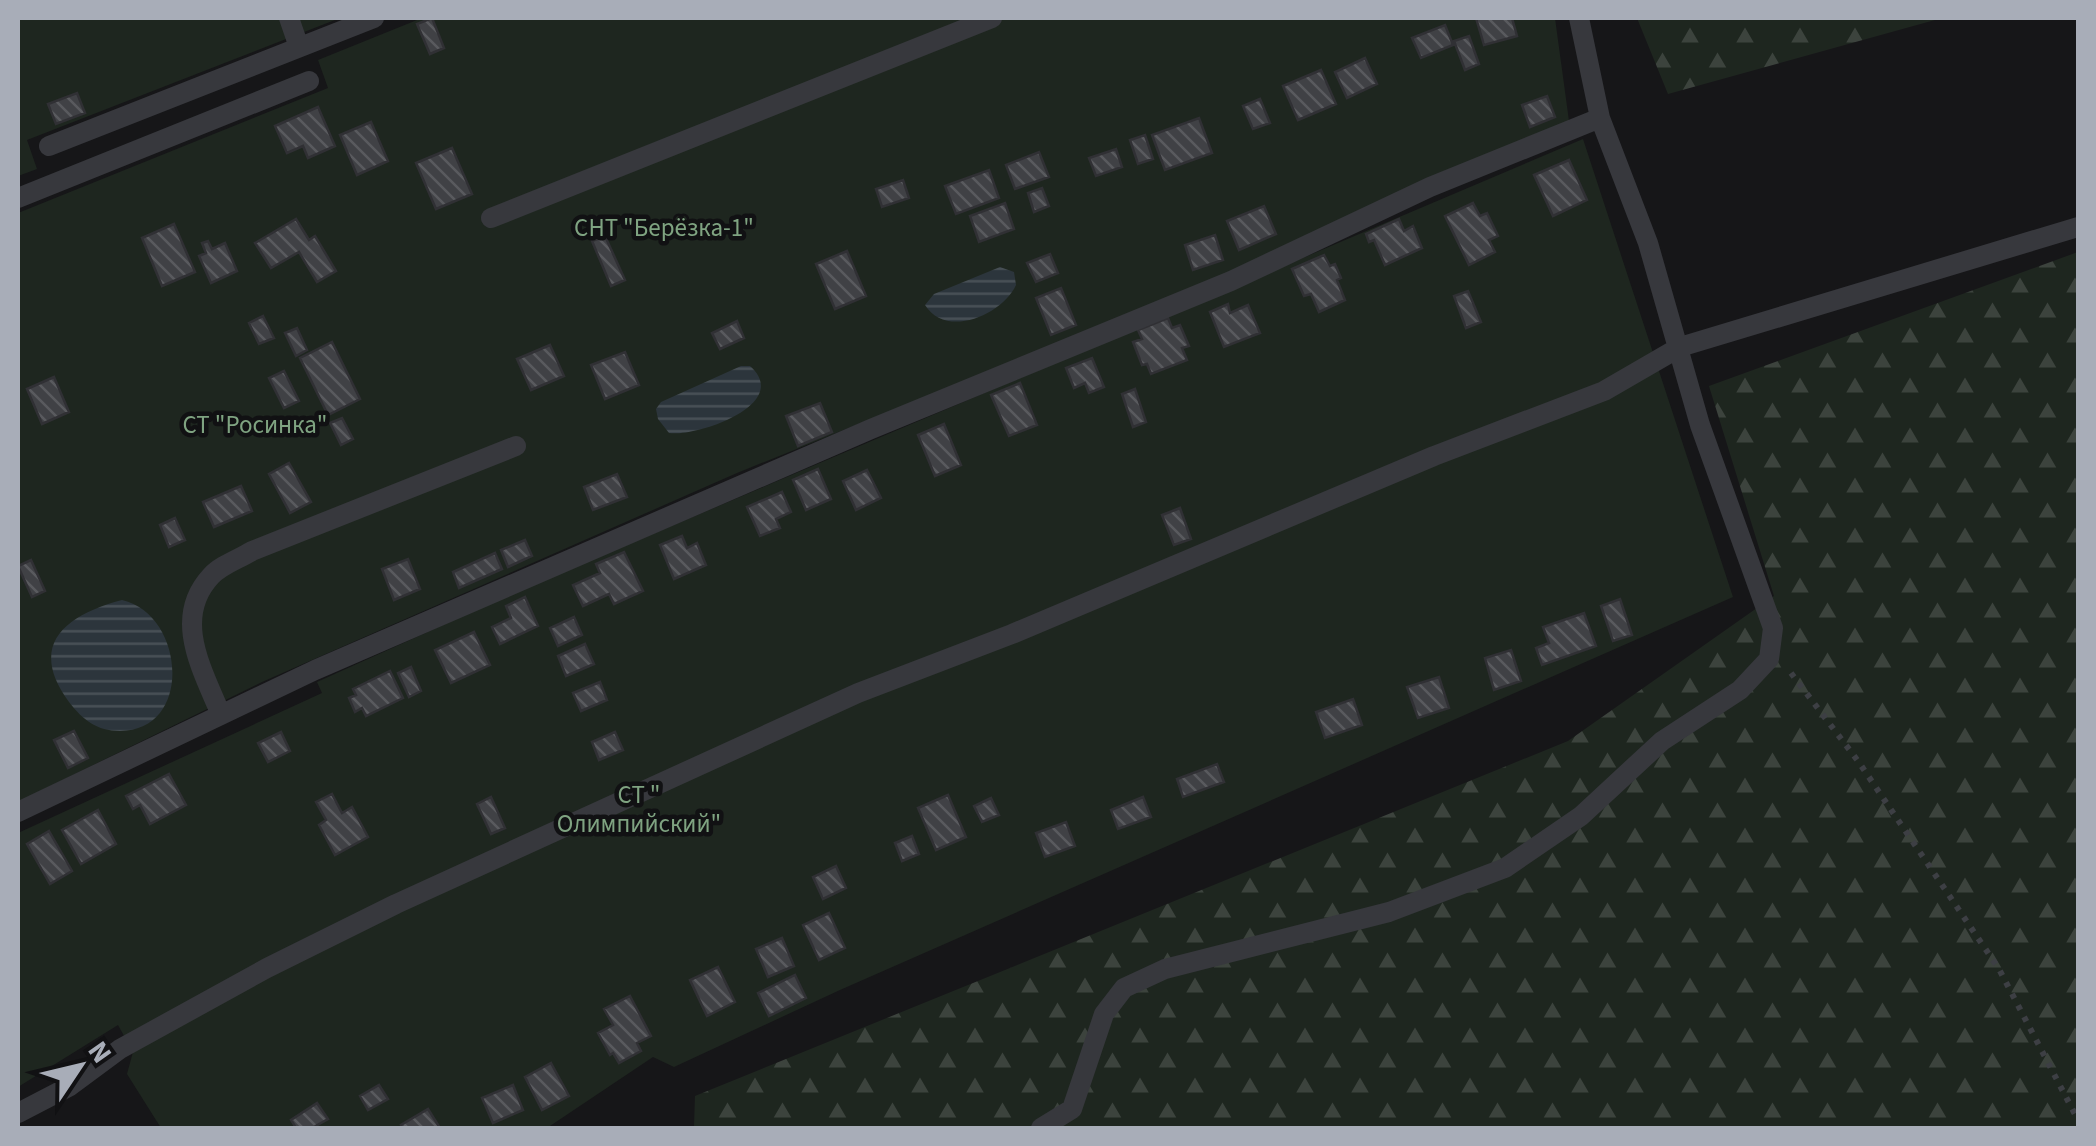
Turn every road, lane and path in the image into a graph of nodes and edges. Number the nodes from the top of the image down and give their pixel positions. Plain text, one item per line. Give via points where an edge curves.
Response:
1 (289, 18) edge
2 (374, 18) edge
3 (992, 18) edge
4 (1579, 18) edge
5 (299, 47) junction
6 (309, 81) dead end
7 (1600, 118) junction
8 (49, 146) dead end
9 (18, 198) edge
10 (490, 218) dead end
11 (2078, 227) edge
12 (1680, 347) junction
13 (516, 446) dead end
14 (1769, 659) junction
15 (220, 715) junction
16 (18, 812) edge
17 (18, 1113) edge
18 (2078, 1120) edge
19 (1041, 1128) edge

1 - 5 lane
2 - 5 lane
3 - 10 lane
4 - 7 lane
5 - 8 lane
6 - 9 lane
7 - 12 lane
7 - 15 lane
11 - 12 lane
12 - 14 lane via 1700,425 1773,628
12 - 17 lane via 1604,391 858,694 396,904 266,968
13 - 15 lane via 252,551 213,574 190,614 194,651
14 - 18 path via 1790,670 1858,761 1999,969
14 - 19 lane via 1740,690 1662,741 1580,816 1504,868 1389,912 1165,969 1124,988 1104,1014 1072,1109
15 - 16 lane

